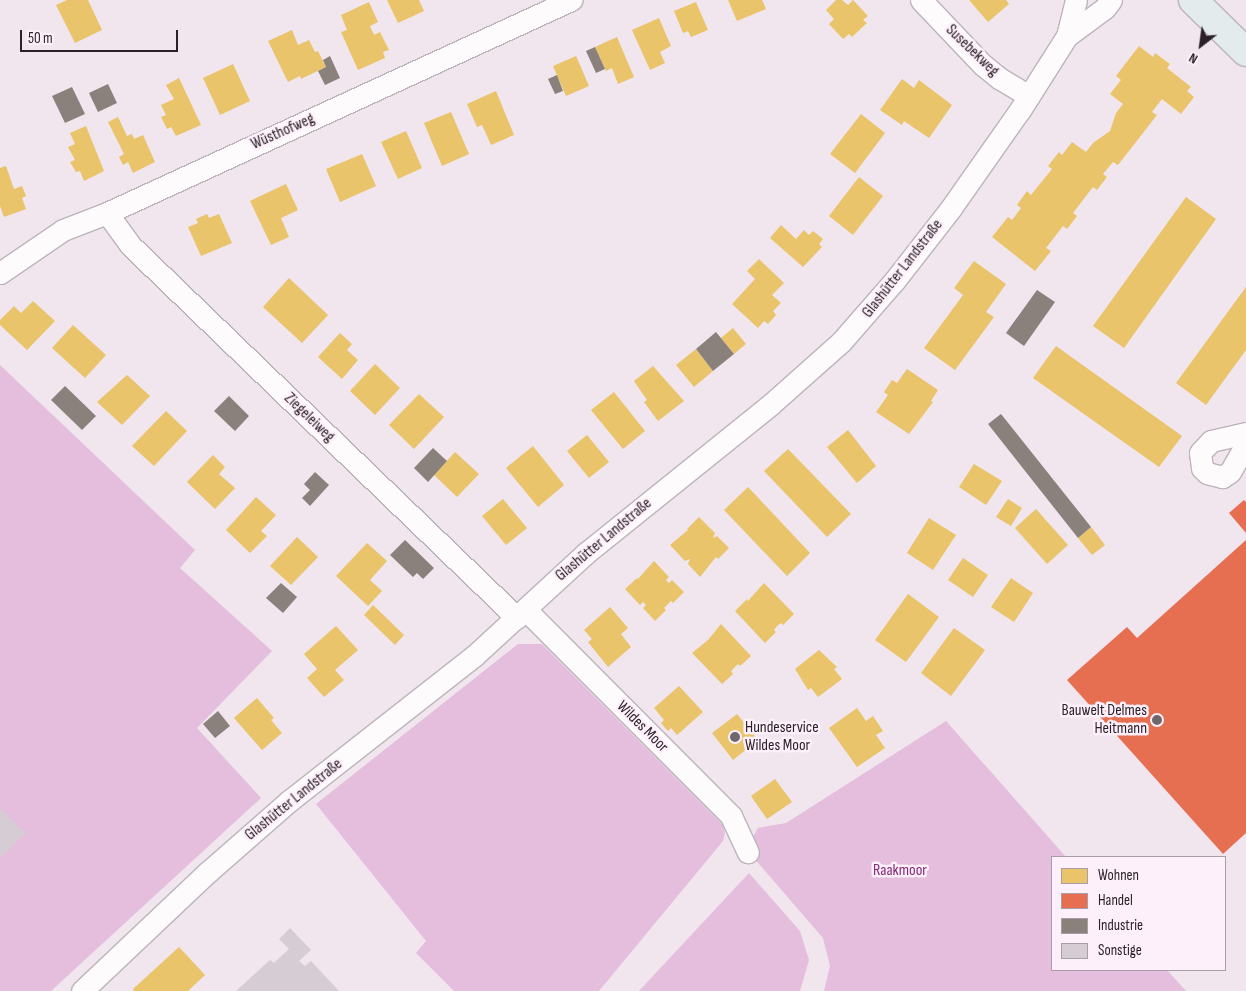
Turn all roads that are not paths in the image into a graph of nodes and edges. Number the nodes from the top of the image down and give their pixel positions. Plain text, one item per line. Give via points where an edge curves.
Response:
1 (572, 0) edge
2 (921, 0) edge
3 (1076, 0) edge
4 (1111, 0) edge
5 (1193, 0) edge
6 (1066, 36) junction
7 (1246, 52) edge
8 (1029, 96) junction
9 (106, 213) junction
10 (0, 273) edge
11 (1246, 433) edge
12 (1246, 444) edge
13 (521, 614) junction
14 (748, 852) dead end
15 (82, 991) edge

1 - 9 street, Wüsthofweg
2 - 8 street, Susebekweg via 983,65
3 - 6 street, Glashütter Landstraße
4 - 6 street, Glashütter Landstraße
5 - 7 main road
6 - 8 street, Glashütter Landstraße
8 - 13 street, Glashütter Landstraße via 895,280 841,342 770,405 586,553
9 - 10 street, Wüsthofweg via 63,230
9 - 13 street, Ziegeleiweg via 130,245
11 - 12 street via 1211,441 1200,453 1202,468 1207,473 1222,476 1230,472
13 - 14 street, Wildes Moor via 731,816
13 - 15 street, Glashütter Landstraße via 399,717 289,801

